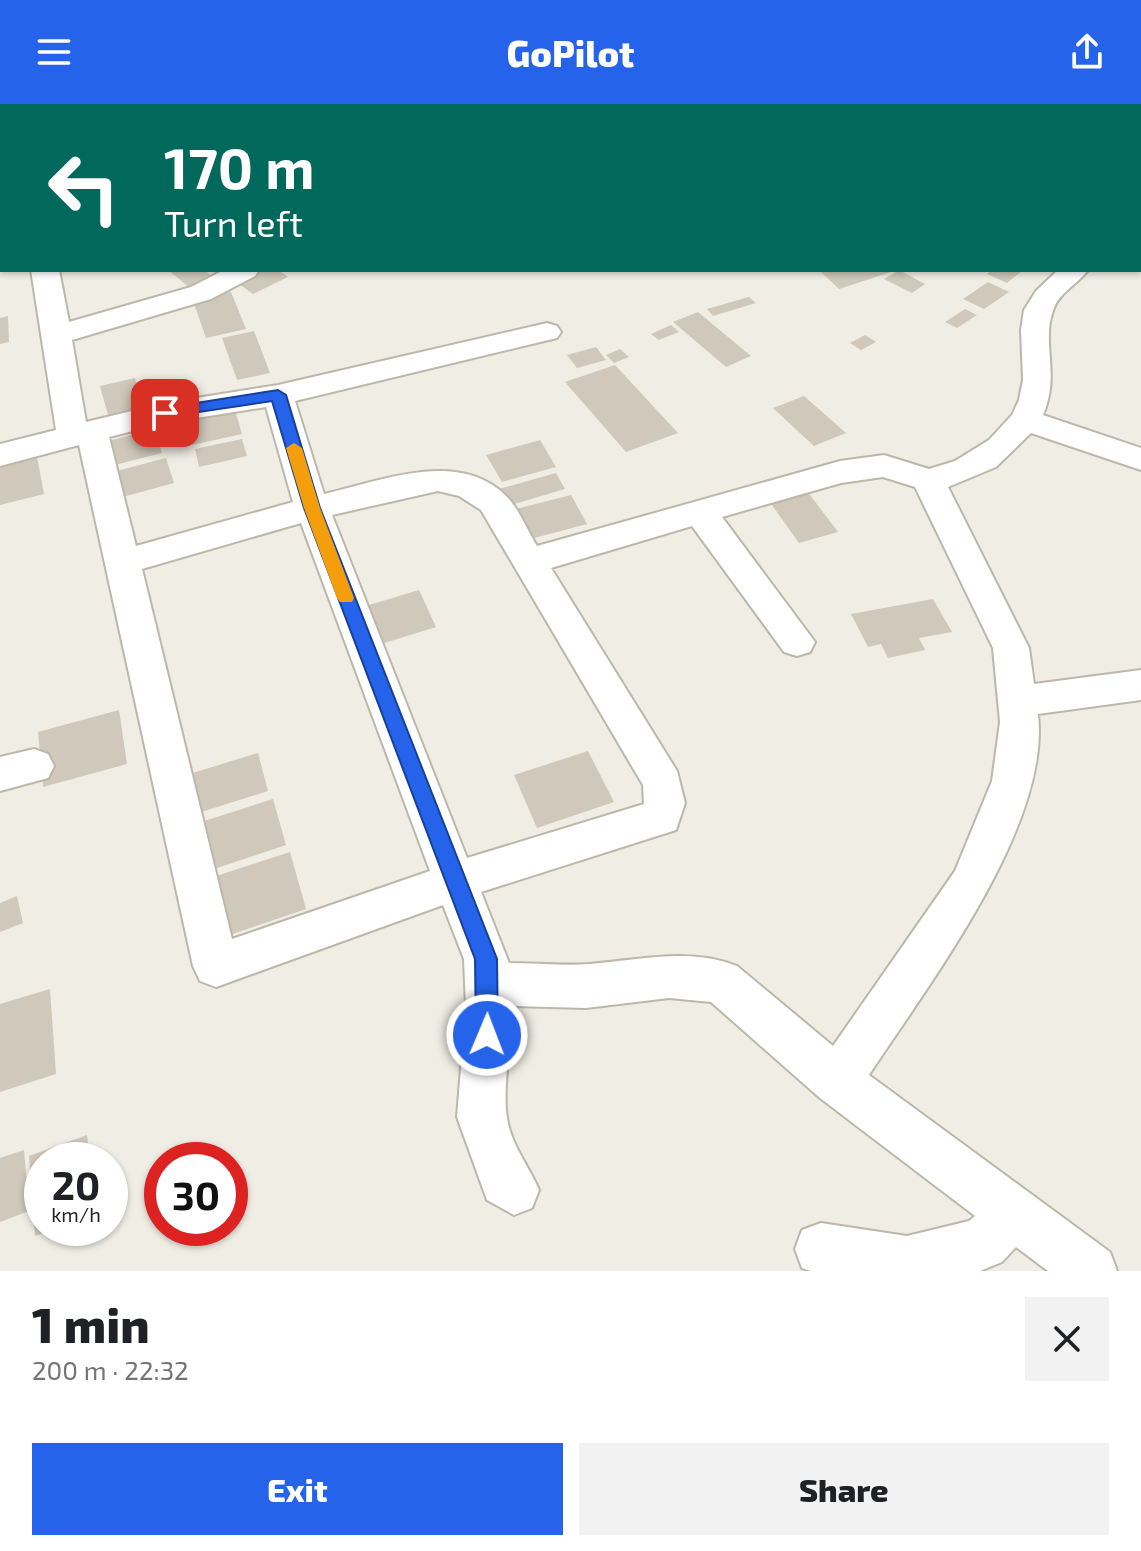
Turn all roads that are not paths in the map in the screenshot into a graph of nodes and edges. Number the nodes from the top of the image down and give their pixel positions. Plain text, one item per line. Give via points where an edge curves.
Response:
1 (45, 272) edge
2 (241, 272) edge
3 (1072, 272) edge
4 (547, 332) dead end
5 (57, 335) junction
6 (278, 395) junction
7 (1027, 421) junction
8 (82, 434) junction
9 (0, 455) edge
10 (1141, 459) edge
11 (928, 480) junction
12 (312, 508) junction
13 (700, 512) junction
14 (530, 561) junction
15 (124, 562) junction
16 (797, 642) dead end
17 (1141, 685) edge
18 (1017, 702) junction
19 (455, 881) junction
20 (487, 984) junction
21 (837, 1081) junction
22 (514, 1190) dead end
23 (1013, 1212) junction
24 (821, 1249) dead end
25 (1091, 1271) edge

1 - 5 street
2 - 5 street via 201,293
3 - 7 street via 1042,301 1035,331 1038,381
4 - 6 street
5 - 8 street
6 - 8 street via 165,413
6 - 12 street
7 - 10 street
7 - 11 street via 967,470
8 - 9 street
8 - 15 street
11 - 13 street via 884,466 840,472
11 - 18 street via 1011,648
12 - 14 street via 438,480 470,488 493,502
12 - 15 street
12 - 19 street
13 - 14 street
13 - 16 street
14 - 19 street via 663,783 665,803 661,817
15 - 19 street via 216,966
17 - 18 street
18 - 21 street via 1012,781 972,882
19 - 20 street via 486,959
20 - 21 street via 586,986 669,977 721,981
20 - 22 street via 482,1117 505,1182
21 - 23 street
23 - 24 street via 984,1244 907,1262
23 - 25 street

